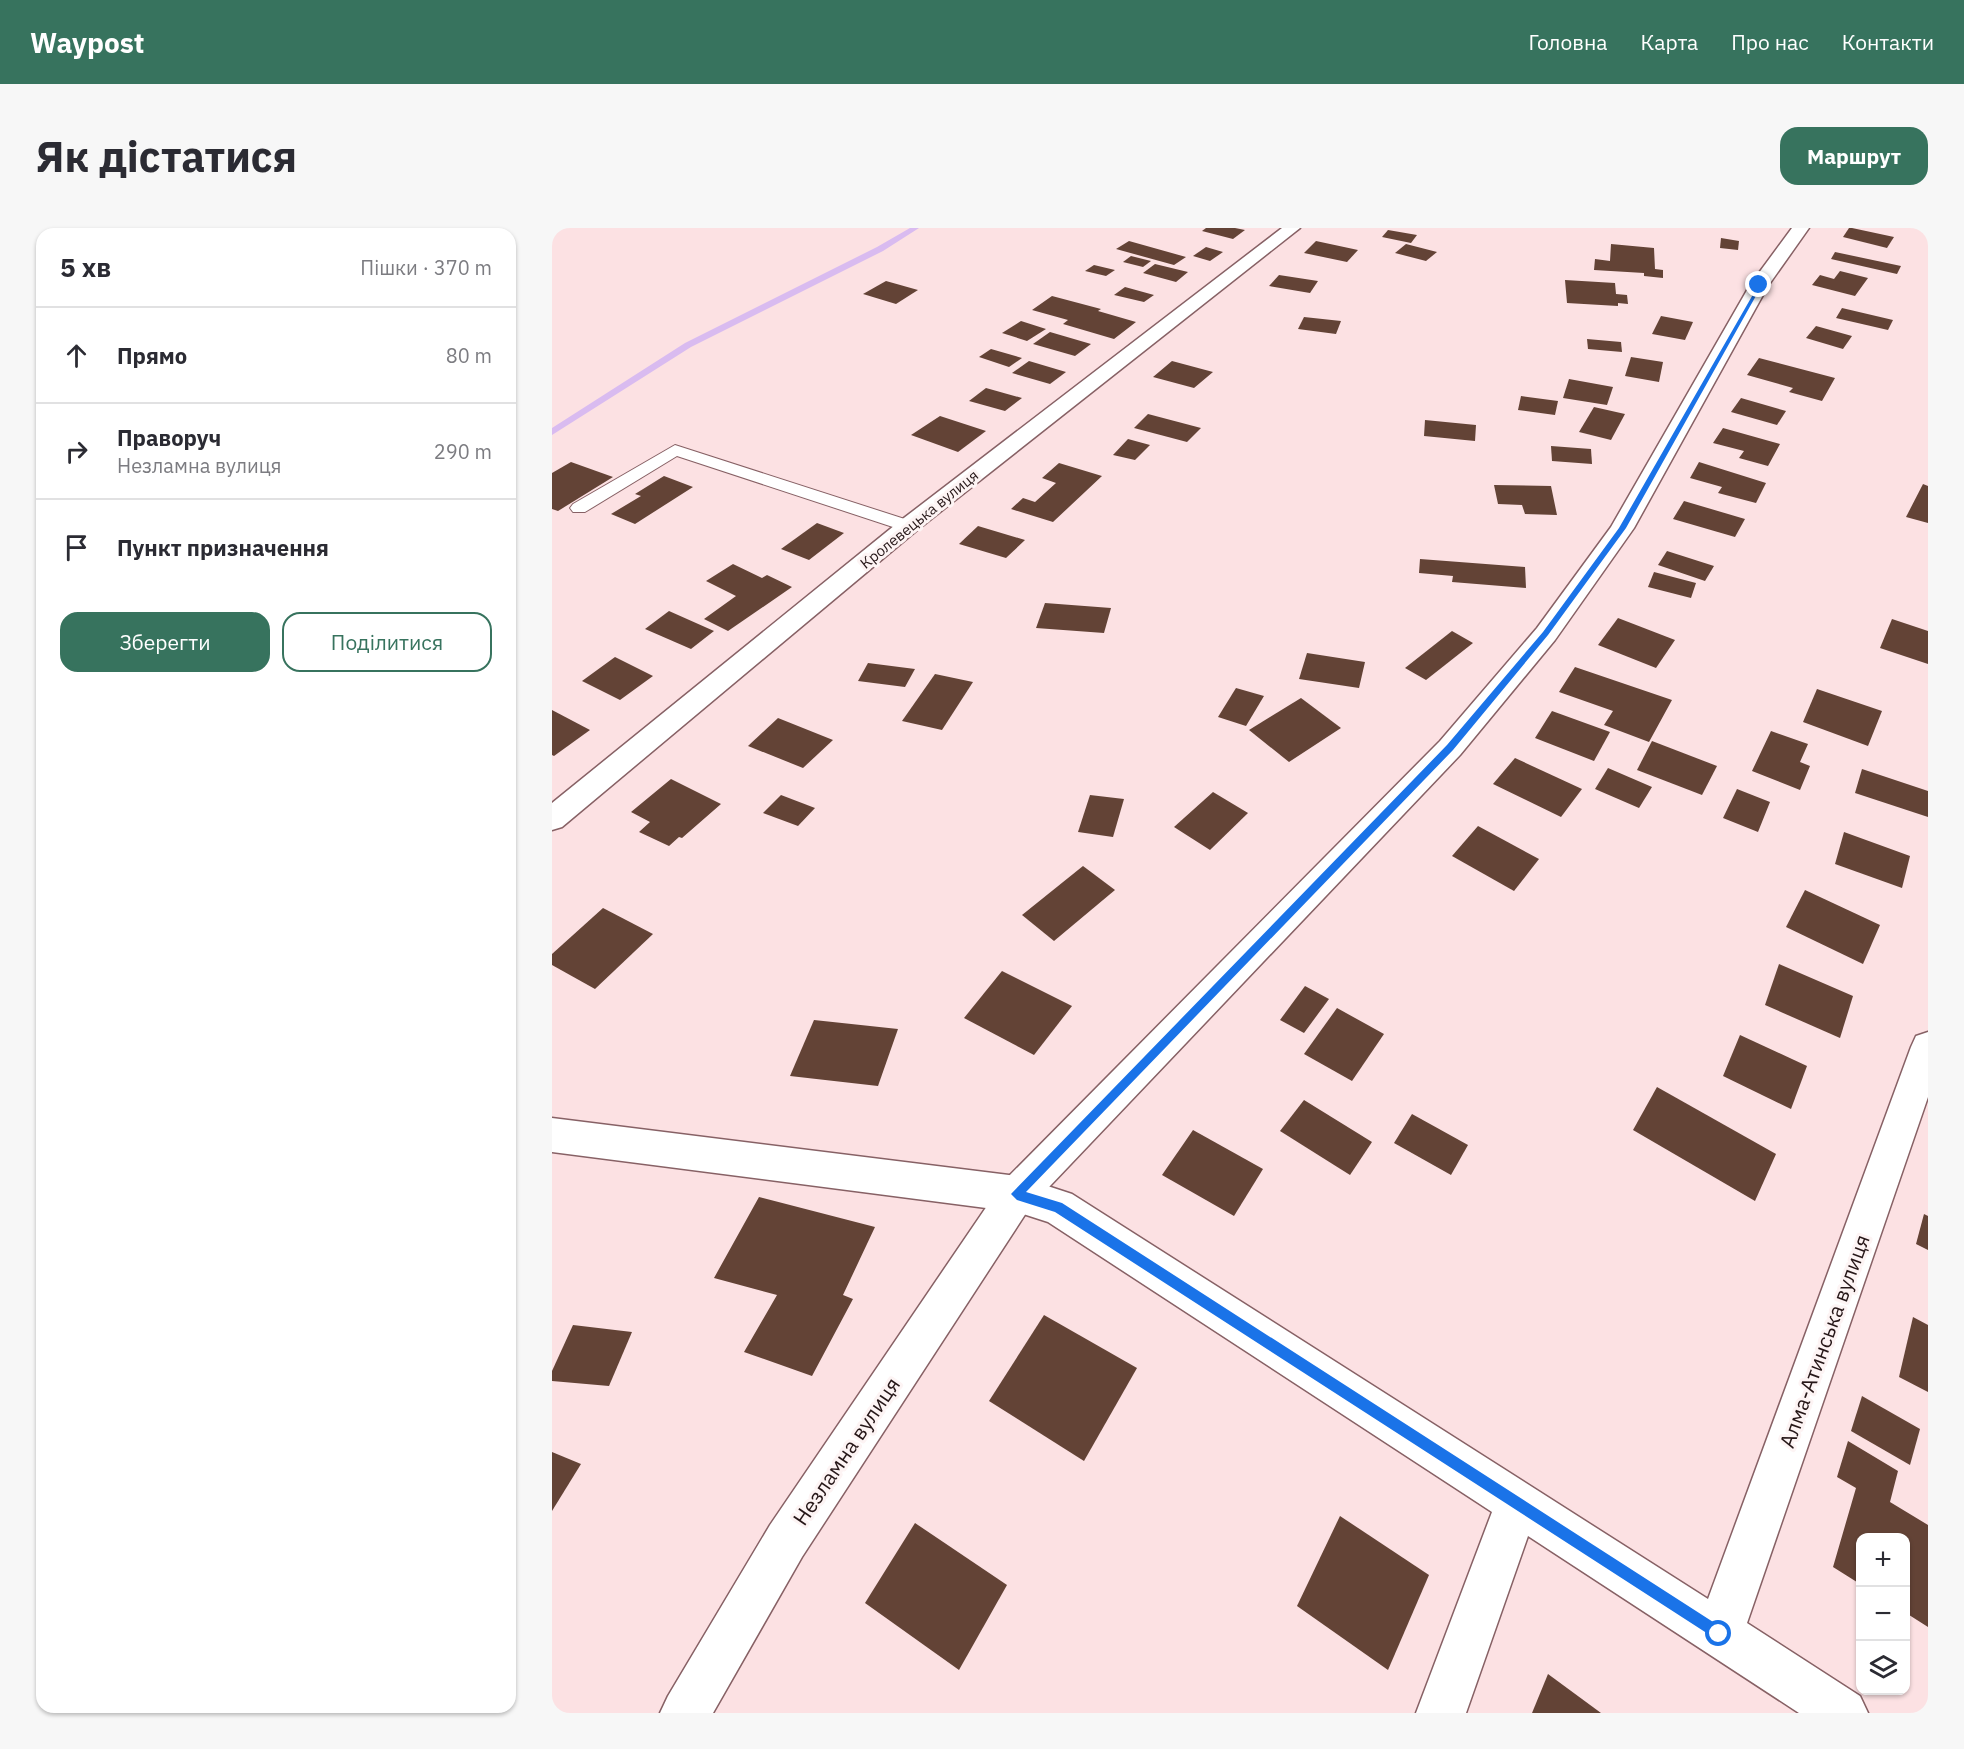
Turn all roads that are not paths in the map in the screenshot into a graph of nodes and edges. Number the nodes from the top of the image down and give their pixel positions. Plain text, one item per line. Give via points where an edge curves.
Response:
1 (1292, 228) edge
2 (1801, 228) edge
3 (579, 508) dead end
4 (908, 526) junction
5 (552, 819) edge
6 (1928, 1047) edge
7 (552, 1135) edge
8 (1017, 1194) junction
9 (1517, 1505) junction
10 (1719, 1634) junction
11 (685, 1713) edge
12 (1441, 1713) edge
13 (1843, 1713) edge

1 - 4 street, Кролевецька вулиця
2 - 8 street, Незламна вулиця via 1759,285 1622,528 1546,634 1450,747
3 - 4 lane via 675,450
4 - 5 street, Кролевецька вулиця
6 - 10 street, Алма-Атинська вулиця
7 - 8 street
8 - 9 street via 1058,1207
8 - 11 street, Незламна вулиця via 786,1541
9 - 10 street
9 - 12 street
10 - 13 street

